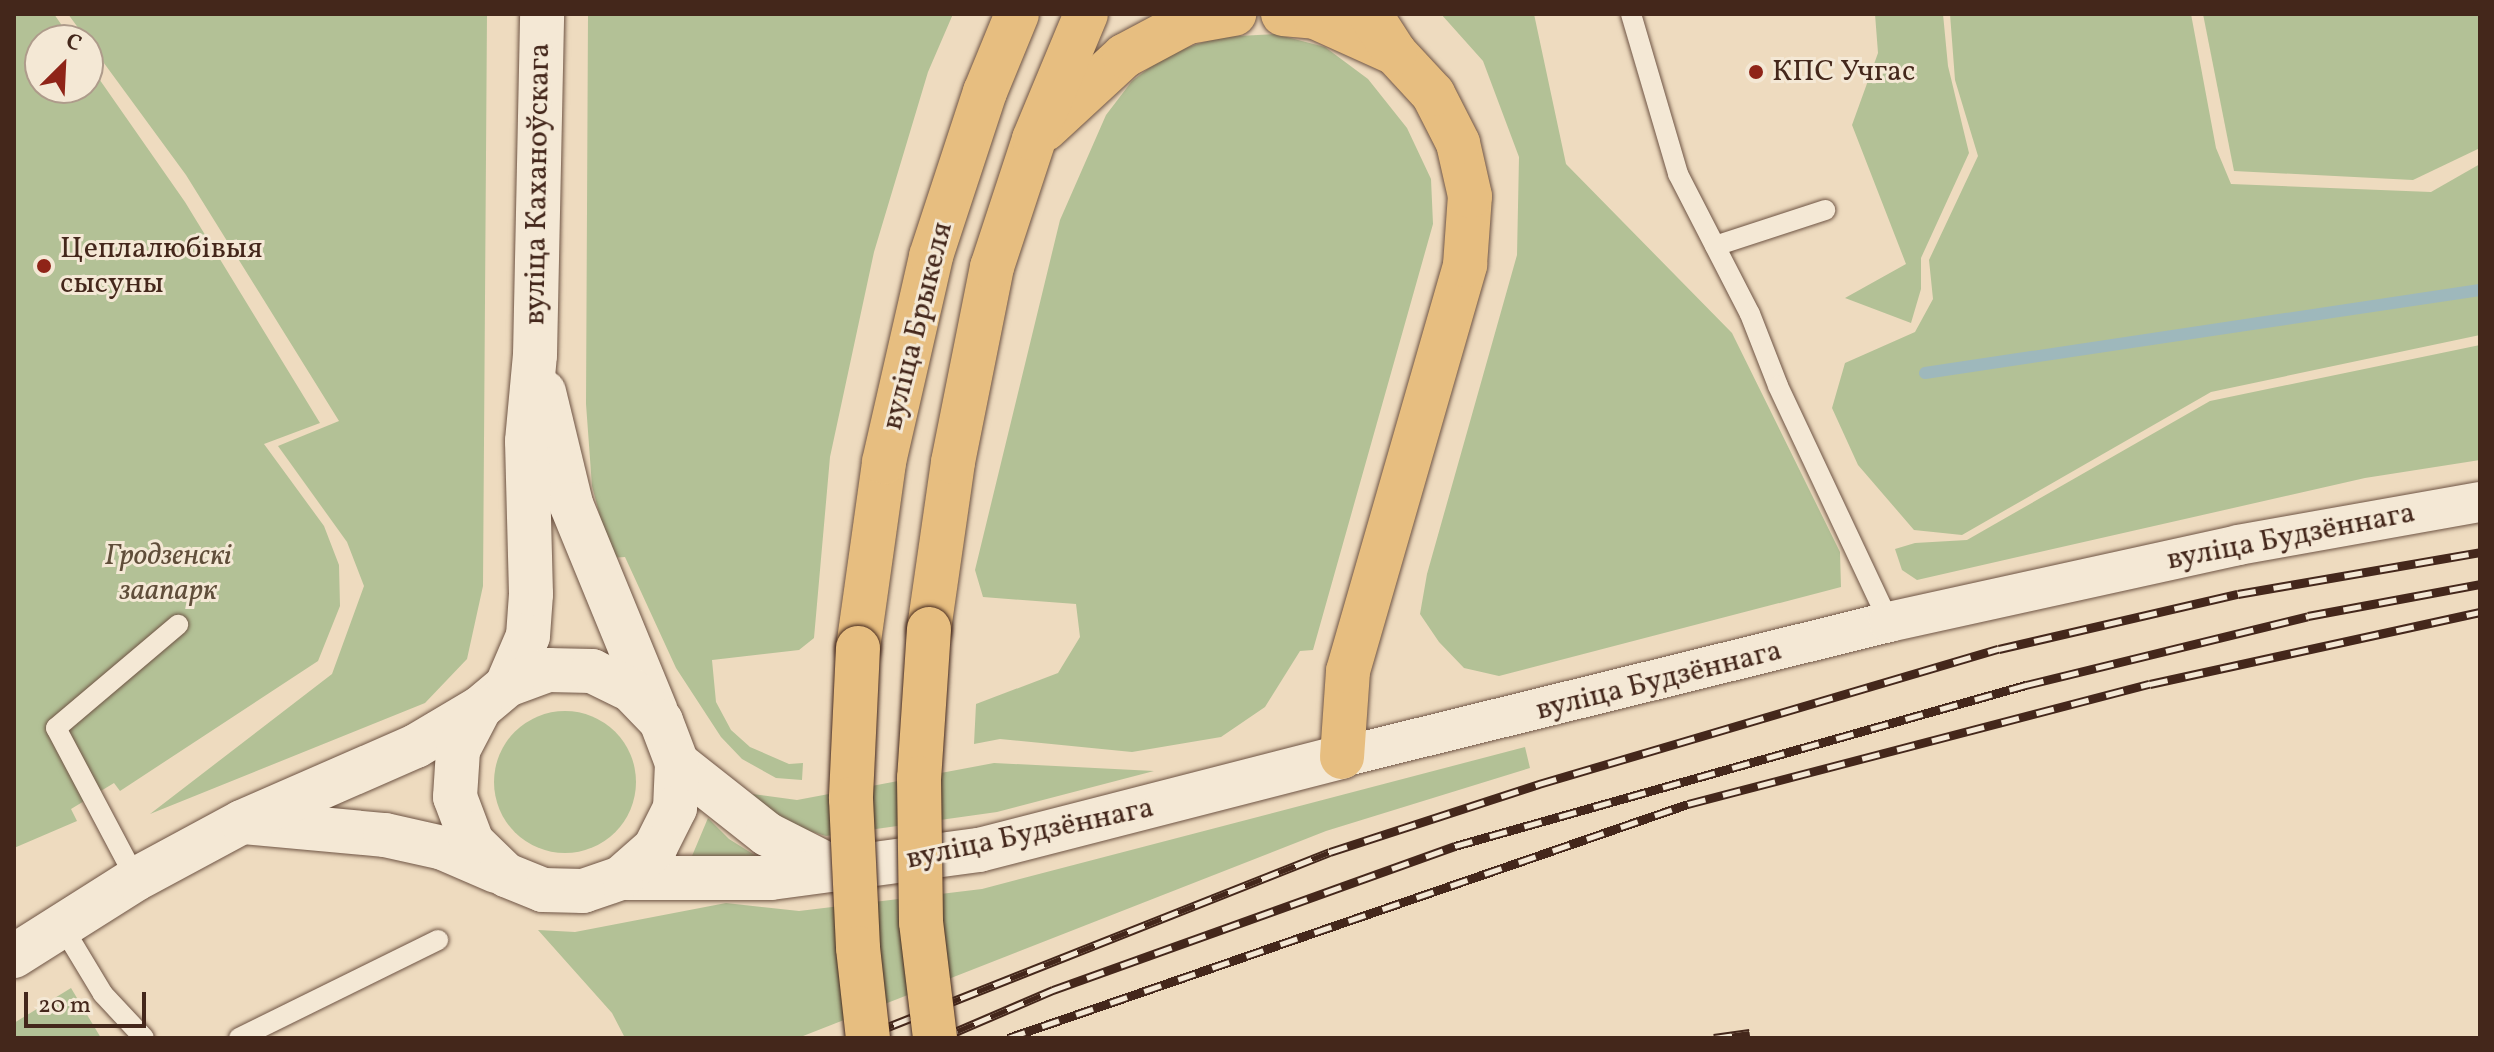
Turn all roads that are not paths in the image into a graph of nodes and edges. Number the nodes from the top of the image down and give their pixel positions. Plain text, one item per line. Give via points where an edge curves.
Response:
1 (542, 14) edge
2 (1017, 14) edge
3 (1086, 14) edge
4 (1234, 14) edge
5 (1283, 14) edge
6 (1370, 14) edge
7 (1631, 14) edge
8 (1395, 53) junction
9 (1034, 139) junction
10 (1825, 210) dead end
11 (1715, 246) junction
12 (535, 355) junction
13 (2480, 502) edge
14 (1889, 622) junction
15 (178, 625) dead end
16 (494, 696) junction
17 (661, 721) junction
18 (1342, 757) junction
19 (677, 763) junction
20 (242, 822) junction
21 (842, 872) junction
22 (506, 875) junction
23 (621, 878) junction
24 (136, 879) junction
25 (62, 926) junction
26 (438, 940) dead end
27 (14, 956) edge
28 (144, 1038) edge
29 (239, 1038) edge
30 (868, 1038) edge
31 (935, 1038) edge

1 - 12 street, вуліца Каханоўскага
2 - 30 main road, вуліца Брыкеля, bridge via 985,92 931,256 884,462 858,648 851,799
3 - 9 main road, вуліца Брыкеля
4 - 9 main road via 1188,22 1124,56
5 - 8 main road via 1315,17
6 - 8 main road
7 - 11 lane via 1678,174
8 - 18 main road via 1433,94 1458,143 1469,210 1465,265 1348,671
9 - 31 main road, вуліца Брыкеля, bridge via 992,267 953,462 929,629 919,794 921,922
10 - 11 lane
11 - 14 lane
12 - 16 street, вуліца Каханоўскага via 527,441 528,636
12 - 17 street, вуліца Каханоўскага via 571,504
13 - 14 street, вуліца Будзённага via 2238,545
14 - 18 street, вуліца Будзённага
15 - 24 lane via 56,728
16 - 17 street via 548,670 592,671 631,690
16 - 20 street via 416,746
16 - 22 street via 458,750 455,797 472,842
17 - 19 street
18 - 21 street, вуліца Будзённага via 1078,828
19 - 21 street via 767,834
19 - 23 street via 675,808 655,848
20 - 22 street via 385,835 443,848
20 - 24 street
21 - 23 street, вуліца Будзённага via 694,881
22 - 23 street via 543,890 583,891
24 - 25 street
25 - 27 street
25 - 28 lane via 103,994
26 - 29 lane

